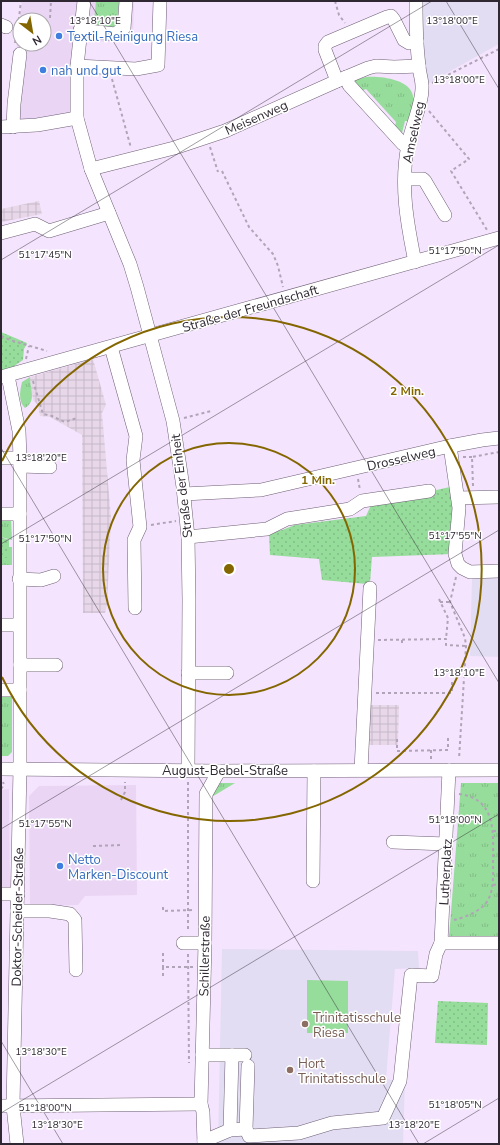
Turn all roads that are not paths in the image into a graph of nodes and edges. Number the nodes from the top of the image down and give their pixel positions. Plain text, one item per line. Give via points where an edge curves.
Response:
1 (84, 1) edge
2 (126, 1) edge
3 (160, 1) edge
4 (416, 1) edge
5 (81, 25) junction
6 (417, 41) junction
7 (20, 54) dead end
8 (77, 66) junction
9 (419, 66) junction
10 (341, 79) junction
11 (7, 104) edge
12 (78, 118) junction
13 (7, 127) edge
14 (408, 144) junction
15 (91, 169) junction
16 (405, 179) junction
17 (109, 213) junction
18 (445, 215) dead end
19 (1, 233) edge
20 (494, 239) edge
21 (415, 262) junction
22 (150, 336) junction
23 (111, 347) junction
24 (4, 376) edge
25 (499, 438) edge
26 (450, 446) junction
27 (1, 458) edge
28 (20, 462) junction
29 (50, 467) dead end
30 (429, 491) dead end
31 (184, 494) junction
32 (499, 497) edge
33 (458, 498) junction
34 (1, 514) edge
35 (20, 514) junction
36 (188, 537) junction
37 (499, 571) edge
38 (54, 576) dead end
39 (19, 579) junction
40 (370, 588) dead end
41 (135, 608) dead end
42 (1, 625) edge
43 (19, 625) junction
44 (20, 665) junction
45 (56, 665) dead end
46 (188, 672) junction
47 (227, 673) dead end
48 (1, 690) edge
49 (20, 690) junction
50 (20, 768) junction
51 (188, 770) junction
52 (361, 770) junction
53 (453, 770) junction
54 (499, 770) edge
55 (219, 771) junction
56 (314, 771) junction
57 (2, 775) edge
58 (393, 842) dead end
59 (446, 844) junction
60 (313, 882) dead end
61 (1, 894) edge
62 (18, 894) junction
63 (17, 911) junction
64 (184, 943) dead end
65 (205, 943) junction
66 (442, 943) junction
67 (499, 943) edge
68 (76, 970) dead end
69 (202, 1055) junction
70 (242, 1058) junction
71 (201, 1104) junction
72 (7, 1106) edge
73 (246, 1129) junction
74 (230, 1130) junction
75 (204, 1142) edge
76 (17, 1144) edge

1 - 5 street, Straße der Einheit
2 - 5 street via 124,28 115,34
3 - 8 street via 158,65 136,69
4 - 6 street, Amselweg
5 - 8 street, Straße der Einheit
6 - 9 street, Amselweg
6 - 10 street via 409,43 404,40 392,16 328,42 325,50
7 - 11 street
8 - 12 street, Straße der Einheit
9 - 10 street, Meisenweg via 376,66
9 - 14 street, Amselweg via 422,86
10 - 14 street via 403,144
10 - 15 street, Meisenweg via 207,138
11 - 13 street
12 - 13 street
12 - 15 street, Straße der Einheit
14 - 16 street, Amselweg
15 - 17 street, Straße der Einheit
16 - 18 street via 423,179
16 - 21 street, Amselweg via 406,213
17 - 19 street via 49,231 35,224
17 - 22 street, Straße der Einheit via 130,264
20 - 21 street, Straße der Freundschaft
21 - 22 street, Straße der Freundschaft
22 - 23 street, Straße der Freundschaft
22 - 31 street, Straße der Einheit via 173,421
23 - 24 street, Straße der Freundschaft
23 - 41 street via 136,436 133,460 140,527 134,540
24 - 28 street, Doktor-Scheider-Straße via 19,431
25 - 26 street, Drosselweg
26 - 31 street, Drosselweg via 261,490
26 - 33 street
27 - 28 street
28 - 29 street
28 - 35 street, Doktor-Scheider-Straße
30 - 36 street via 362,501 350,509 287,519 267,529
31 - 36 street, Straße der Einheit
32 - 33 street
33 - 37 street via 455,554 458,564 470,572
34 - 35 street
35 - 39 street, Doktor-Scheider-Straße
36 - 46 street, Straße der Einheit
38 - 39 street via 41,580
39 - 43 street, Doktor-Scheider-Straße
40 - 52 street
42 - 43 street
43 - 44 street, Doktor-Scheider-Straße
44 - 45 street
44 - 49 street, Doktor-Scheider-Straße
46 - 47 street
46 - 51 street, Straße der Einheit
48 - 49 street
49 - 50 street, Doktor-Scheider-Straße
50 - 51 street, August-Bebel-Straße
50 - 57 street, August-Bebel-Straße
50 - 62 street, Doktor-Scheider-Straße
51 - 55 street, August-Bebel-Straße
52 - 53 street, August-Bebel-Straße
52 - 56 street, August-Bebel-Straße
53 - 54 street
53 - 59 street, Lutherplatz via 448,792
55 - 56 street, August-Bebel-Straße
55 - 65 street, Schillerstraße via 206,794
56 - 60 street
58 - 59 street
59 - 66 street, Lutherplatz
61 - 62 street
62 - 63 street, Doktor-Scheider-Straße
63 - 68 street via 70,914 75,920
63 - 72 street, Doktor-Scheider-Straße
64 - 65 street
65 - 69 street, Schillerstraße
66 - 67 street
66 - 73 street via 436,954 432,976 411,976 400,1081 383,1118 332,1123 299,1133 249,1136
69 - 70 street
69 - 71 street, Schillerstraße
70 - 73 street
70 - 74 street
71 - 72 street
71 - 75 street, Schillerstraße
72 - 76 street, Doktor-Scheider-Straße
73 - 74 street
74 - 75 street

